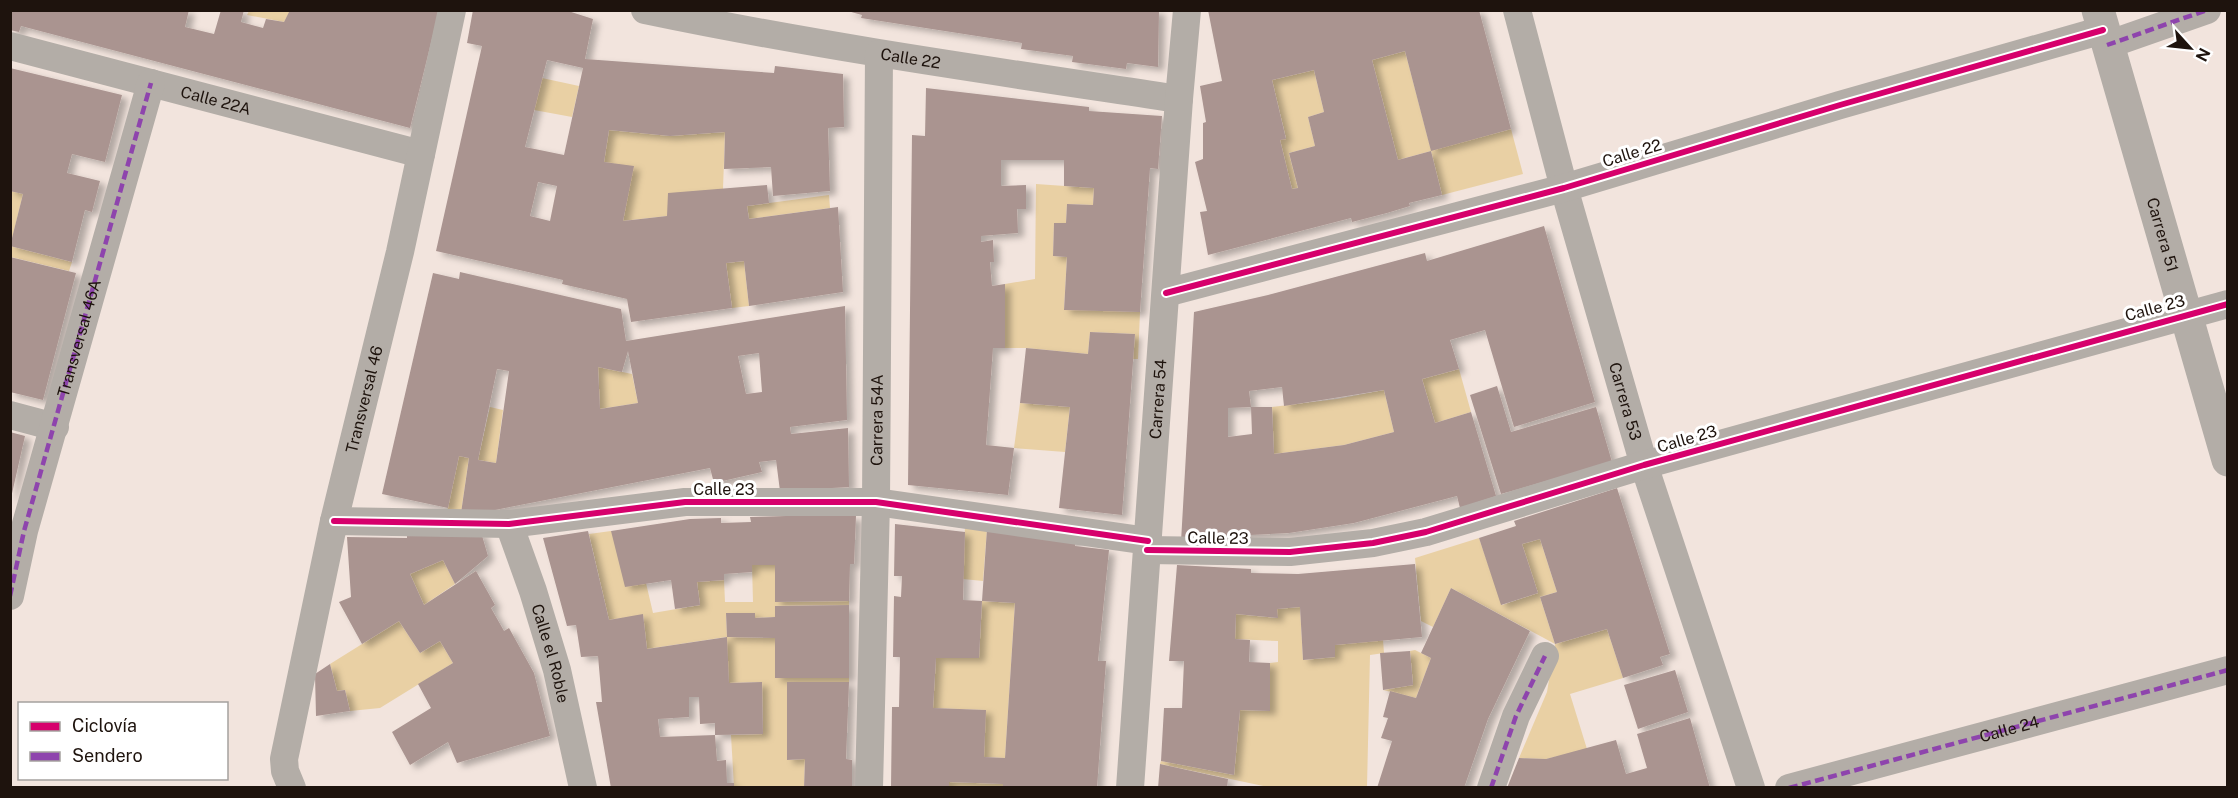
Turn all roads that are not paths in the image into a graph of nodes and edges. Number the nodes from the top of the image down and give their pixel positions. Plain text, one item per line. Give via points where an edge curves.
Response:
1 (452, 10) edge
2 (645, 10) edge
3 (1187, 10) edge
4 (1517, 10) edge
5 (2207, 10) edge
6 (2103, 29) edge
7 (10, 46) edge
8 (879, 54) junction
9 (151, 83) junction
10 (1179, 99) junction
11 (422, 154) junction
12 (1564, 188) junction
13 (1166, 293) junction
14 (2228, 304) edge
15 (2186, 314) junction
16 (10, 415) edge
17 (55, 428) junction
18 (2228, 460) edge
19 (1644, 465) junction
20 (876, 502) junction
21 (334, 521) junction
22 (509, 524) junction
23 (1148, 546) junction
24 (10, 596) edge
25 (1545, 656) dead end
26 (2228, 670) edge
27 (292, 788) edge
28 (583, 788) edge
29 (869, 788) edge
30 (1130, 788) edge
31 (1491, 788) edge
32 (1751, 788) edge
33 (1790, 788) edge

1 - 11 street, Transversal 46
2 - 8 street, Calle 22
3 - 10 street, Carrera 54
4 - 12 street, Carrera 53
5 - 6 street, Calle 22
6 - 12 street, Calle 22
6 - 15 street, Carrera 51
7 - 9 street, Calle 22A
8 - 10 street, Calle 22
8 - 20 street, Carrera 54A
9 - 11 street, Calle 22A
9 - 17 street, Transversal 46A
10 - 13 street, Carrera 54
11 - 21 street, Transversal 46
12 - 13 street, Calle 22
12 - 19 street, Carrera 53
13 - 23 street, Carrera 54
14 - 15 street, Calle 23
15 - 18 street, Carrera 51
15 - 19 street, Calle 23
16 - 17 street
17 - 24 street, Transversal 46A via 24,531
19 - 23 street, Calle 23 via 1426,532 1373,543 1290,552
19 - 32 street, Carrera 53
20 - 22 street, Calle 23 via 685,502
20 - 23 street, Calle 23
20 - 29 street, Carrera 54A
21 - 22 street, Calle 23
21 - 27 street, Transversal 46 via 284,759
22 - 28 street, Calle el Roble via 557,670
23 - 30 street, Carrera 54
25 - 31 street via 1516,716
26 - 33 street, Calle 24

